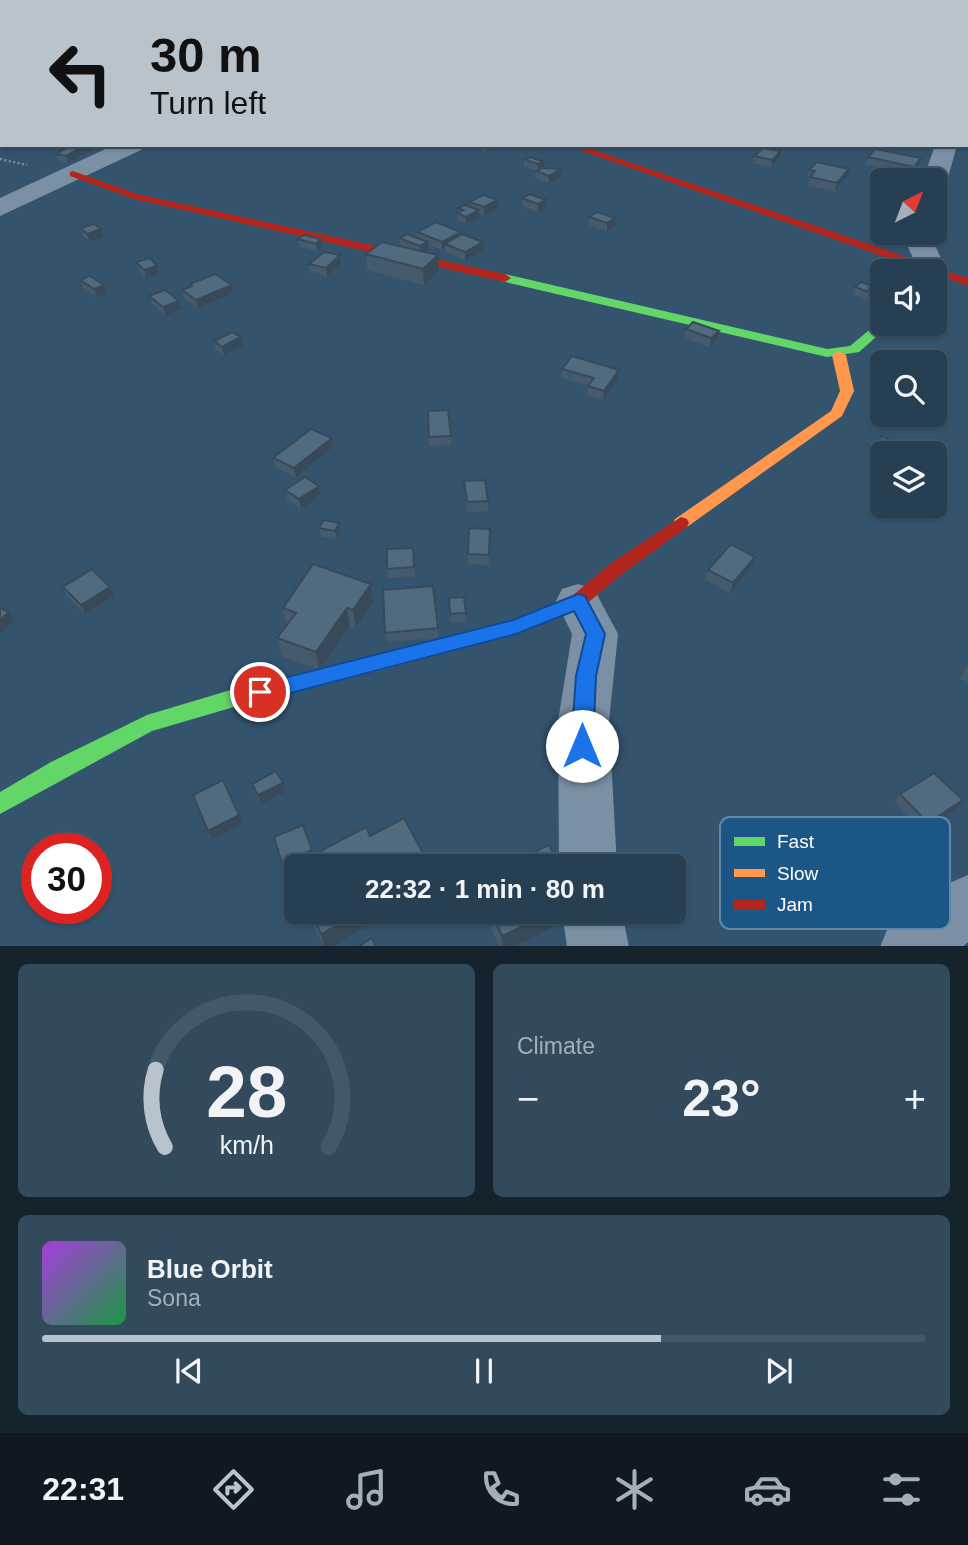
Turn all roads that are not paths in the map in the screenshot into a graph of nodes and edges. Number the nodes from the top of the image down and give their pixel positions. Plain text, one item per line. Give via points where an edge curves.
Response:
1 (575, 147) edge
2 (945, 147) edge
3 (112, 150) edge
4 (939, 168) edge
5 (73, 174) junction
6 (0, 208) edge
7 (897, 259) edge
8 (947, 276) edge
9 (968, 282) edge
10 (871, 336) edge
11 (839, 355) junction
12 (578, 601) junction
13 (0, 804) edge
14 (588, 854) edge
15 (968, 905) edge
16 (950, 918) edge
17 (594, 924) edge
18 (935, 929) edge
19 (597, 946) edge
20 (912, 946) edge

1 - 7 street
2 - 4 street
3 - 5 street
5 - 6 street
5 - 11 street via 134,196
8 - 9 street
10 - 11 street via 851,353
11 - 12 street via 847,391 837,413 616,569
12 - 13 street via 516,626 147,724
12 - 14 street via 596,634 581,723
15 - 16 street
17 - 19 street
18 - 20 street

